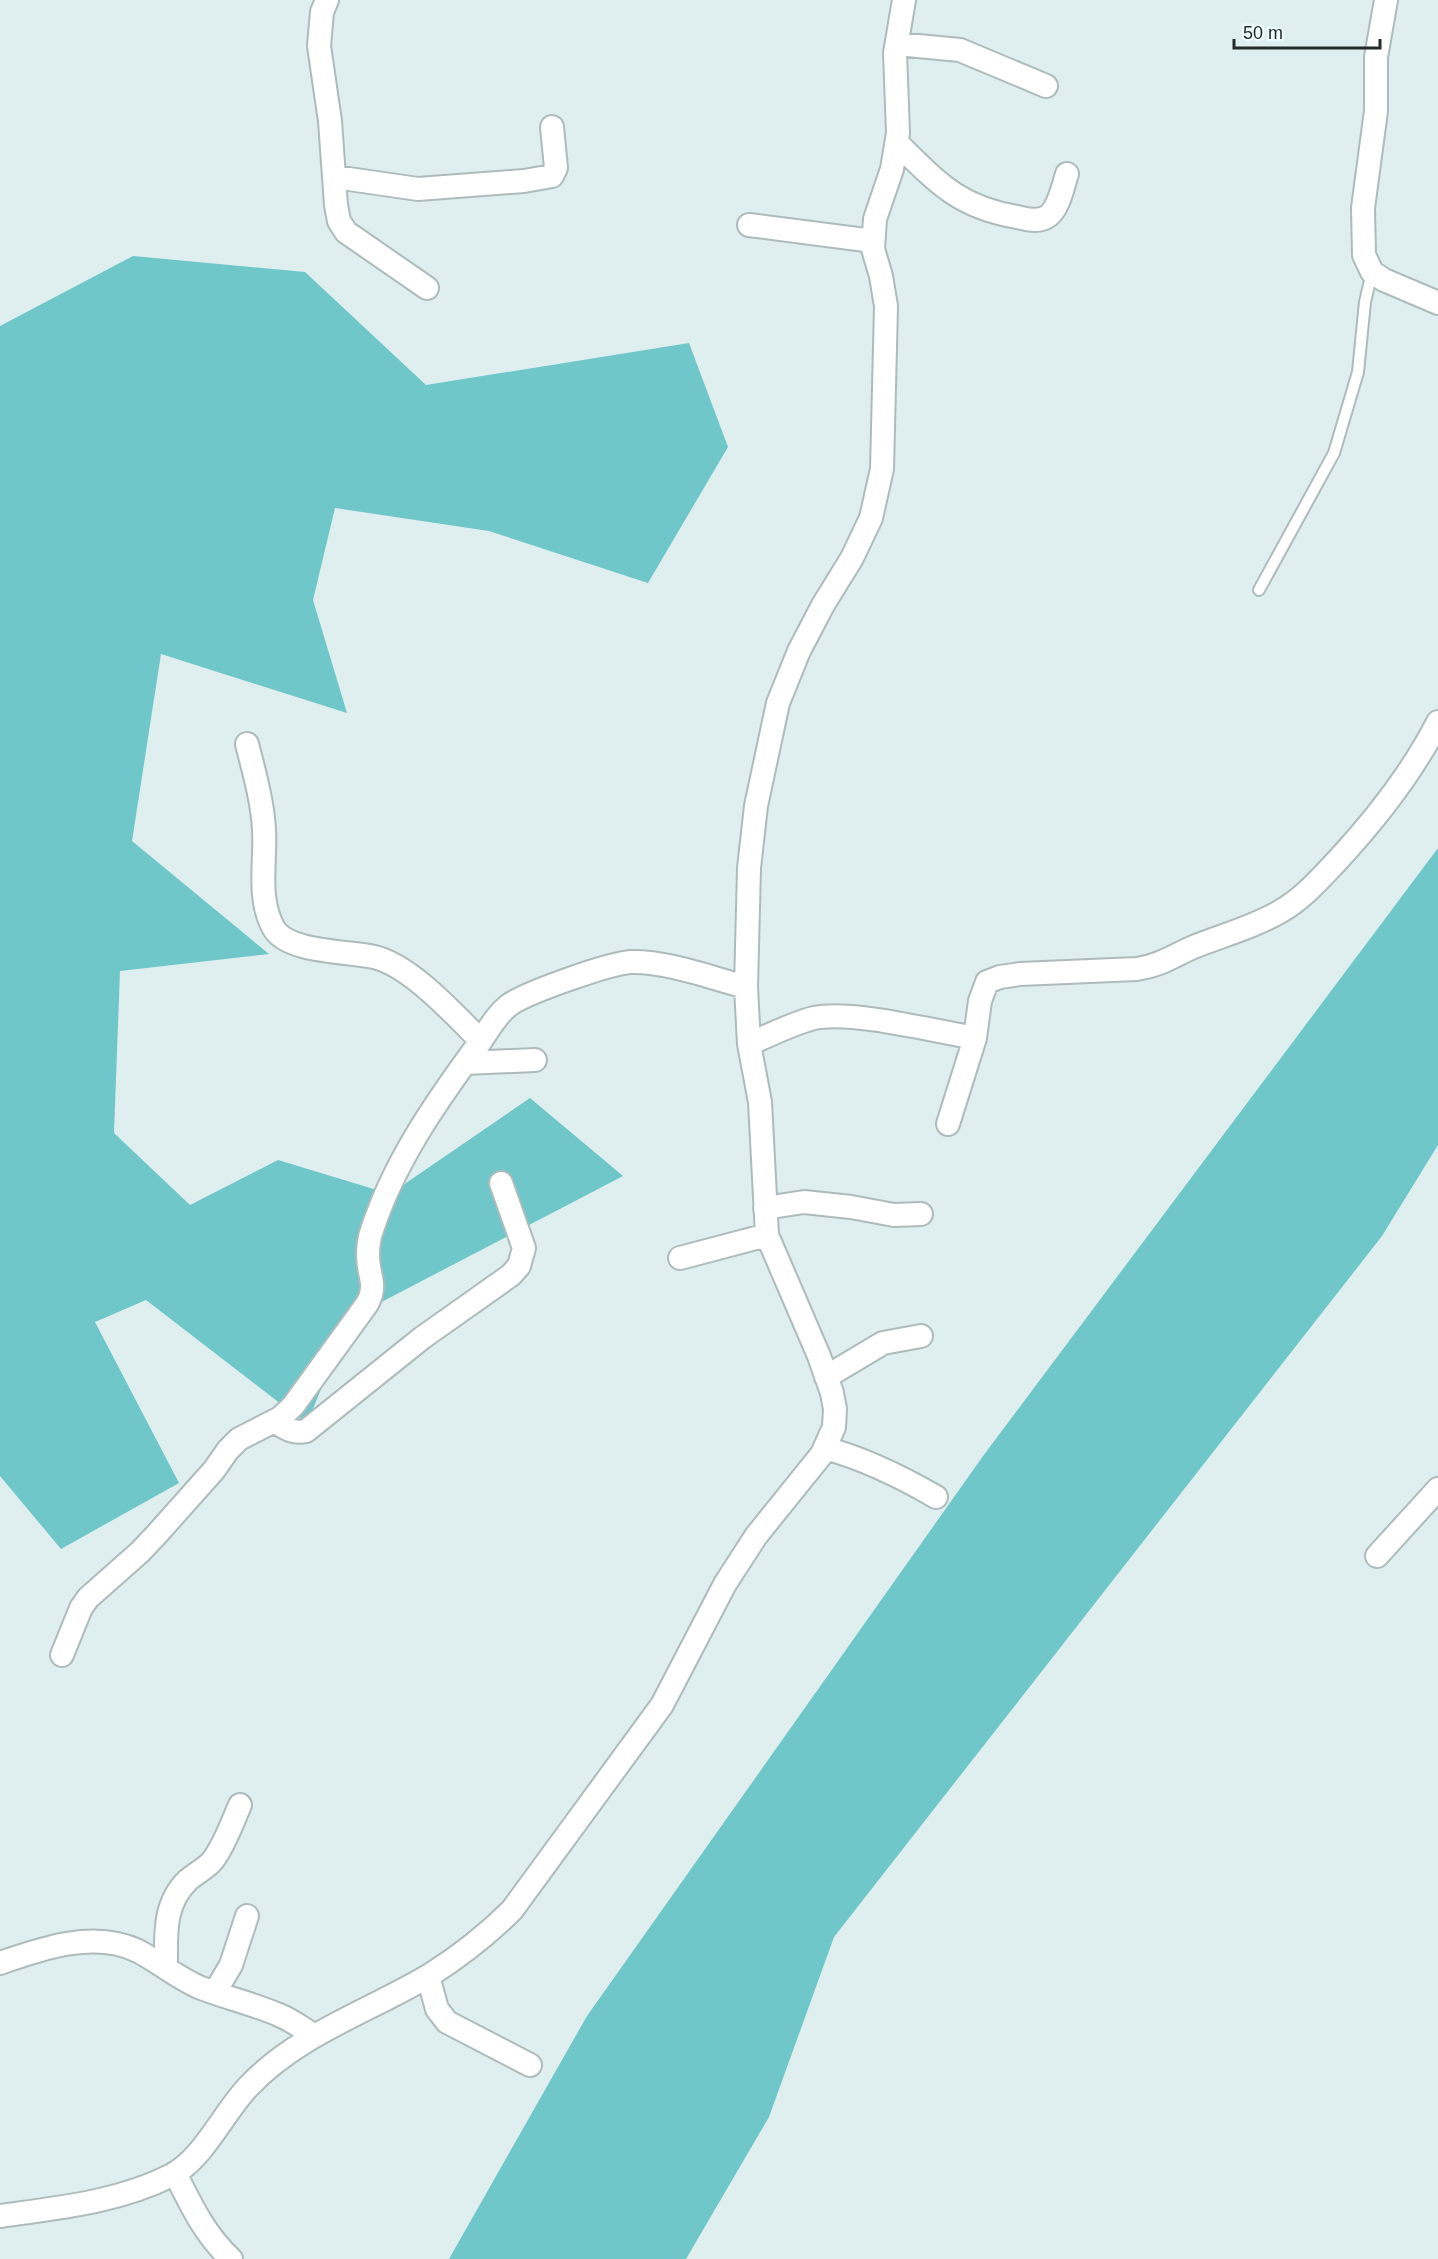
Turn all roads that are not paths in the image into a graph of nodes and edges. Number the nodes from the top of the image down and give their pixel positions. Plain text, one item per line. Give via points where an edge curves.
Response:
1 (327, 0) edge
2 (904, 0) edge
3 (1386, 0) edge
4 (897, 44) junction
5 (1046, 86) dead end
6 (552, 127) dead end
7 (897, 143) junction
8 (1067, 174) dead end
9 (335, 177) junction
10 (749, 225) dead end
11 (873, 241) junction
12 (1372, 272) junction
13 (427, 288) dead end
14 (1438, 303) edge
15 (1259, 590) dead end
16 (1438, 722) edge
17 (247, 744) dead end
18 (746, 987) junction
19 (975, 1038) junction
20 (481, 1041) junction
21 (749, 1044) junction
22 (535, 1060) dead end
23 (465, 1063) junction
24 (948, 1124) dead end
25 (501, 1183) dead end
26 (765, 1208) junction
27 (921, 1214) dead end
28 (767, 1235) junction
29 (680, 1258) dead end
30 (921, 1336) dead end
31 (826, 1377) junction
32 (274, 1421) junction
33 (825, 1448) junction
34 (1438, 1490) edge
35 (936, 1497) dead end
36 (1377, 1556) dead end
37 (62, 1655) dead end
38 (240, 1805) dead end
39 (247, 1916) dead end
40 (0, 1962) edge
41 (166, 1967) junction
42 (428, 1976) junction
43 (215, 1992) junction
44 (315, 2036) junction
45 (530, 2065) dead end
46 (175, 2173) junction
47 (0, 2216) edge
48 (231, 2259) edge

1 - 9 street via 319,46
2 - 4 street
3 - 12 street via 1376,57 1376,111 1363,208 1364,255
4 - 5 street via 960,50
4 - 7 street
6 - 9 street via 556,168 552,176 418,189
7 - 8 street via 952,194 1008,216 1032,220 1050,215
7 - 11 street via 875,219
9 - 13 street via 339,221 346,232
10 - 11 street
11 - 18 street via 886,306 882,469 871,518 799,651 778,703 752,837
12 - 14 street
12 - 15 lane via 1358,372 1334,453
16 - 19 street via 1389,800 1355,842 1320,879 1279,913 1154,966 999,976 987,982
17 - 20 street via 261,800 266,850 263,896 279,937 322,950 386,961 428,990
18 - 20 street via 663,966 620,964 515,1002 496,1018
18 - 21 street
19 - 21 street via 837,1017 816,1018
19 - 24 street
20 - 23 street
21 - 26 street via 760,1102
22 - 23 street
23 - 32 street via 415,1136 383,1202 369,1243 371,1296 293,1406
25 - 32 street via 524,1248 512,1275 422,1338 306,1431 289,1431
26 - 27 street via 804,1202 894,1215
26 - 28 street
28 - 29 street
28 - 31 street
30 - 31 street via 883,1342
31 - 33 street via 836,1409
32 - 37 street via 228,1450 146,1546 88,1598
33 - 35 street via 888,1470
33 - 42 street via 756,1536 725,1584 662,1705 512,1910 489,1933
34 - 36 street
38 - 41 street via 219,1852 187,1881 171,1905 165,1923
39 - 43 street via 231,1965
40 - 41 street via 66,1945 100,1941 120,1944
41 - 43 street
42 - 44 street
42 - 45 street via 437,2008 447,2022
43 - 44 street via 281,2016
44 - 46 street via 249,2086 195,2157
46 - 47 street via 143,2187 66,2207
46 - 48 street via 208,2234

